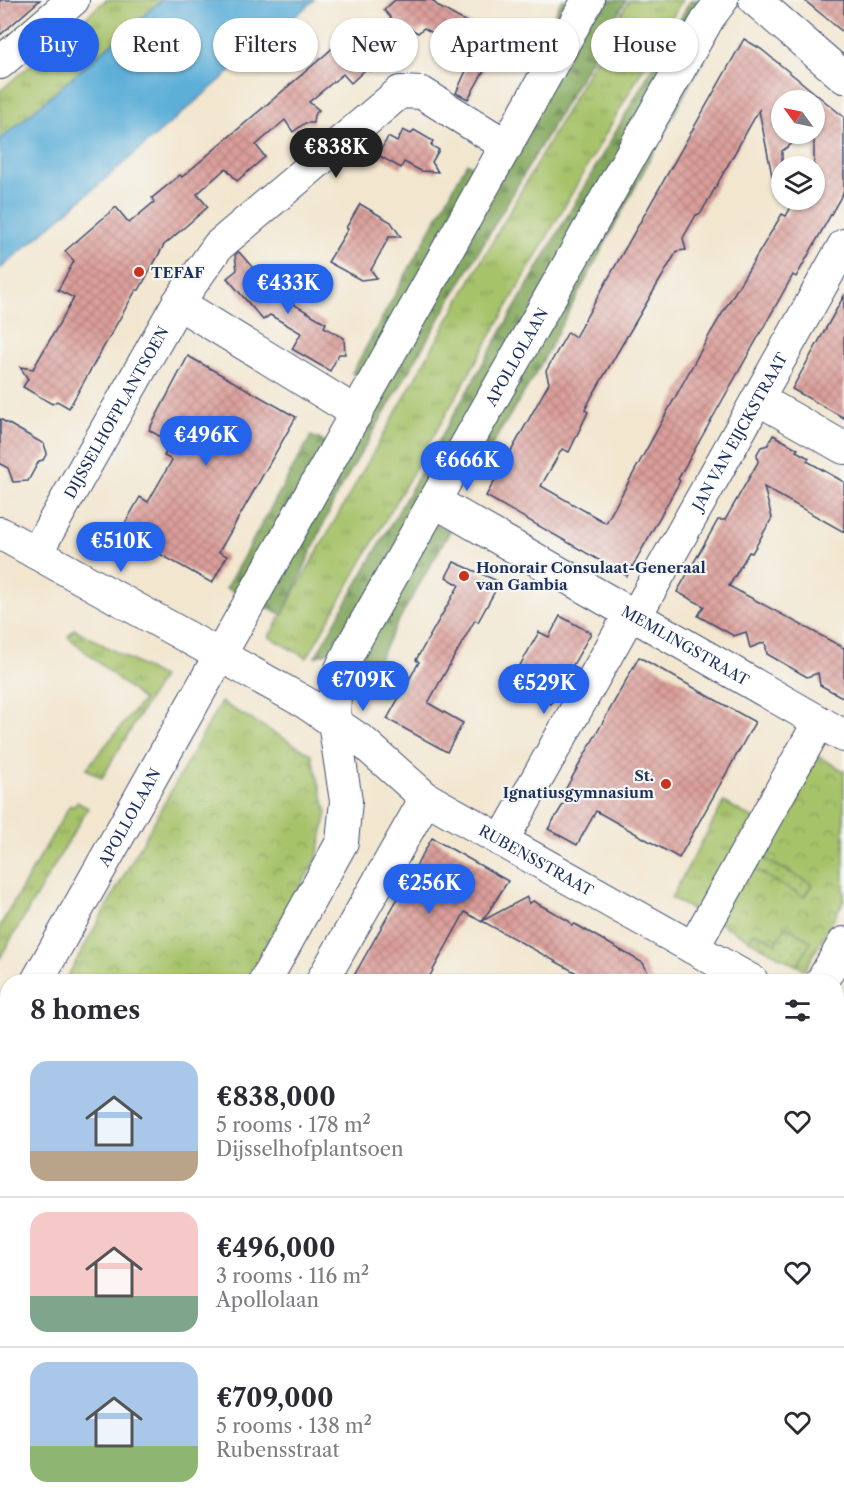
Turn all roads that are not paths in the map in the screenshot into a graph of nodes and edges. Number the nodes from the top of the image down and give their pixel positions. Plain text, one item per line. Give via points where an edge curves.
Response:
1 (73, 0) edge
2 (588, 0) edge
3 (722, 0) edge
4 (755, 0) edge
5 (0, 63) edge
6 (844, 77) edge
7 (507, 146) junction
8 (844, 245) edge
9 (178, 303) junction
10 (758, 399) junction
11 (357, 413) junction
12 (844, 448) edge
13 (434, 501) junction
14 (0, 533) edge
15 (36, 554) junction
16 (633, 616) junction
17 (219, 655) junction
18 (334, 722) junction
19 (832, 729) edge
20 (426, 798) junction
21 (502, 841) junction
22 (844, 943) edge
23 (693, 948) junction
24 (279, 973) edge
25 (41, 974) edge
26 (326, 974) edge
27 (739, 974) edge
28 (826, 974) edge

1 - 5 street
2 - 7 street, APOLLOLAAN
3 - 13 street, APOLLOLAAN
4 - 6 street
7 - 9 street, DIJSSELHOFPLANTSOEN via 422,93 400,92 218,246
7 - 11 street, APOLLOLAAN
8 - 10 street, JAN VAN EIJCKSTRAAT
9 - 11 street
9 - 15 street, DIJSSELHOFPLANTSOEN
10 - 12 street
10 - 16 street, JAN VAN EIJCKSTRAAT
11 - 17 street, APOLLOLAAN
13 - 16 street, MEMLINGSTRAAT
13 - 18 street, APOLLOLAAN via 340,671
14 - 15 street
15 - 17 street
16 - 19 street, MEMLINGSTRAAT
16 - 21 street, JAN VAN EIJCKSTRAAT
17 - 18 street
17 - 25 street, APOLLOLAAN
18 - 20 street, RUBENSSTRAAT via 363,742
18 - 24 street, APOLLOLAAN via 346,801 342,842
19 - 23 street
20 - 21 street, RUBENSSTRAAT
20 - 26 street
21 - 23 street, RUBENSSTRAAT
22 - 28 street
23 - 27 street, RUBENSSTRAAT

